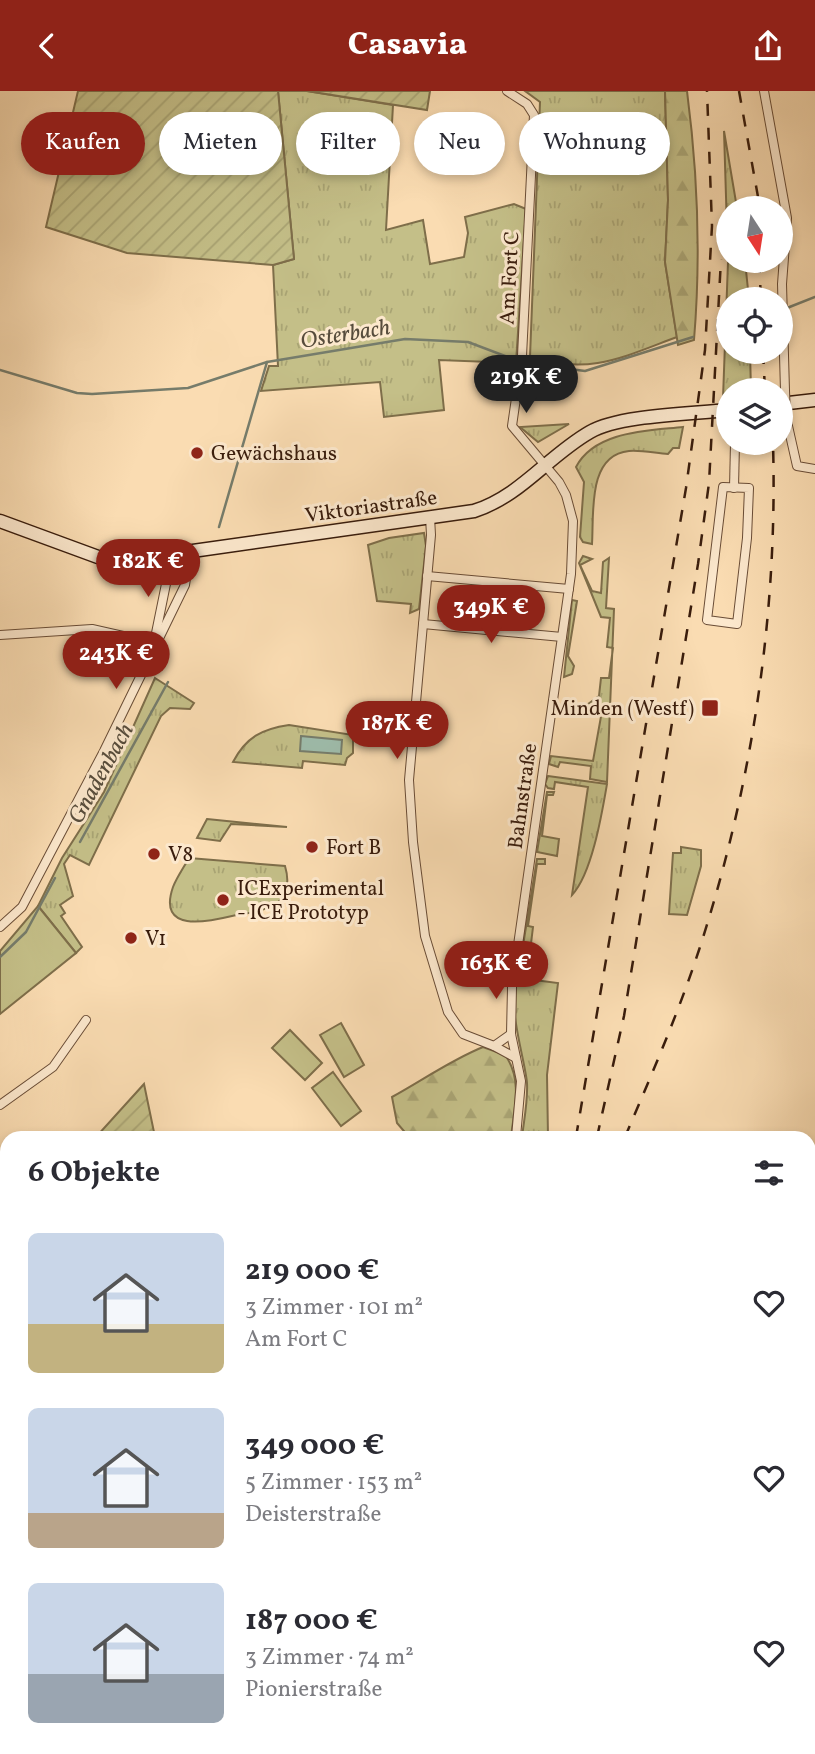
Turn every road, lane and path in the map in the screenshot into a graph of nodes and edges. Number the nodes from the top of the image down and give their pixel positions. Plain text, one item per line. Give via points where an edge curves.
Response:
1 (507, 91) edge
2 (764, 91) edge
3 (815, 400) edge
4 (793, 403) edge
5 (716, 412) edge
6 (735, 455) edge
7 (544, 467) junction
8 (815, 469) edge
9 (734, 488) junction
10 (430, 517) junction
11 (0, 521) edge
12 (190, 552) junction
13 (166, 557) junction
14 (427, 576) junction
15 (569, 589) junction
16 (423, 624) junction
17 (0, 635) edge
18 (562, 637) junction
19 (154, 643) junction
20 (0, 927) edge
21 (86, 1020) dead end
22 (511, 1034) junction
23 (494, 1046) junction
24 (516, 1058) junction
25 (0, 1105) edge
26 (517, 1131) edge

1 - 7 street, Am Fort C via 527,104 534,115 522,361 512,426
2 - 8 street, bridge via 787,218 782,284 786,417 797,466
3 - 4 main road
5 - 7 main road, Viktoriastraße via 605,426
6 - 9 street
7 - 10 main road, Viktoriastraße via 489,506
7 - 15 street, Bahnstraße via 559,482 571,509
9 - 9 street via 723,487 707,620 737,624 749,488
10 - 12 main road, Viktoriastraße
10 - 14 street
11 - 13 main road, Viktoriastraße via 98,557
12 - 13 main road, Viktoriastraße
12 - 19 street via 185,585
13 - 19 street via 167,579
14 - 15 street
14 - 16 street
15 - 18 street, Bahnstraße
16 - 18 street
16 - 23 street via 409,780 425,936 456,1025 475,1041
17 - 19 street via 92,629
18 - 22 street, Bahnstraße via 512,987
19 - 20 street via 104,751 22,907
21 - 25 street via 53,1067
22 - 23 street
22 - 24 street, Bahnstraße
23 - 24 street
24 - 26 street, Bahnstraße via 521,1090

